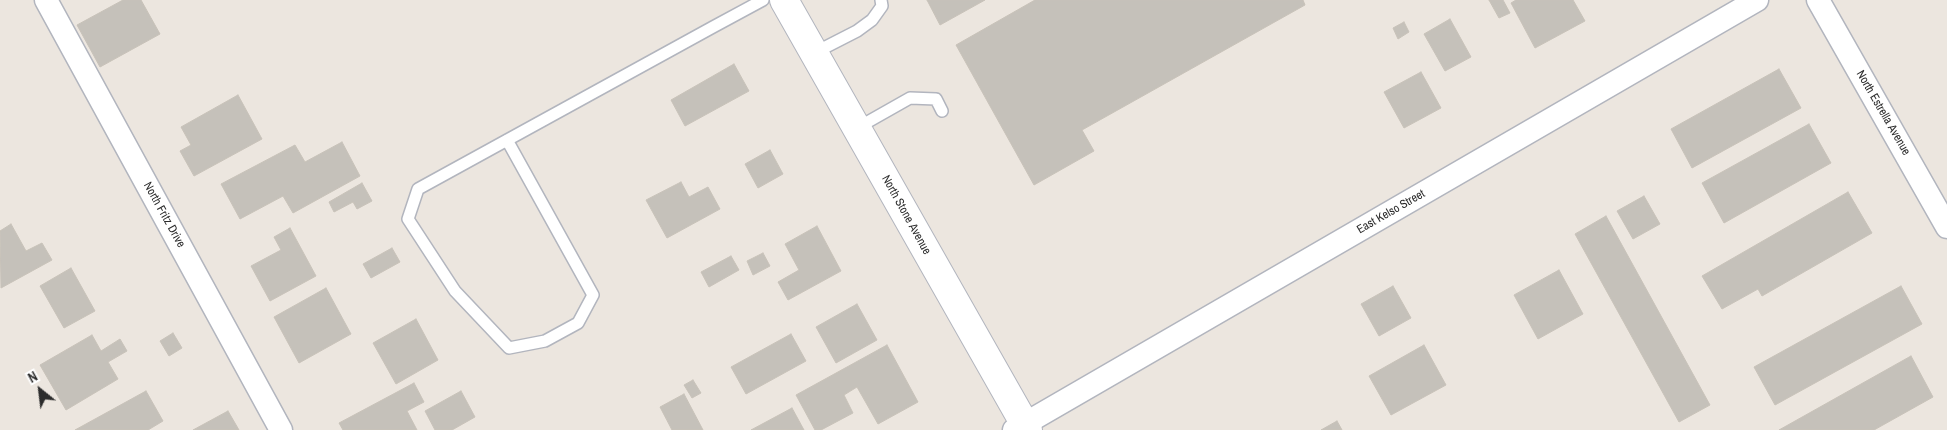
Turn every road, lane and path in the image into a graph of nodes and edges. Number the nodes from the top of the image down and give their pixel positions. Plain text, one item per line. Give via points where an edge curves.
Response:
1 (46, 0) edge
2 (763, 0) edge
3 (881, 0) edge
4 (1757, 0) edge
5 (1818, 0) edge
6 (790, 4) edge
7 (814, 53) junction
8 (942, 111) dead end
9 (857, 128) junction
10 (507, 140) junction
11 (1947, 227) edge
12 (1022, 428) edge
13 (281, 430) edge

1 - 13 street, North Fritz Drive
2 - 10 lane
3 - 7 lane via 882,6 872,20
4 - 12 street, East Kelso Street
5 - 11 street, North Estrella Avenue
6 - 7 main road, North Stone Avenue
7 - 9 main road, North Stone Avenue
8 - 9 lane via 936,99 910,98
9 - 12 main road, North Stone Avenue
10 - 10 lane via 418,189 408,219 455,291 509,348 545,341 578,323 593,294

